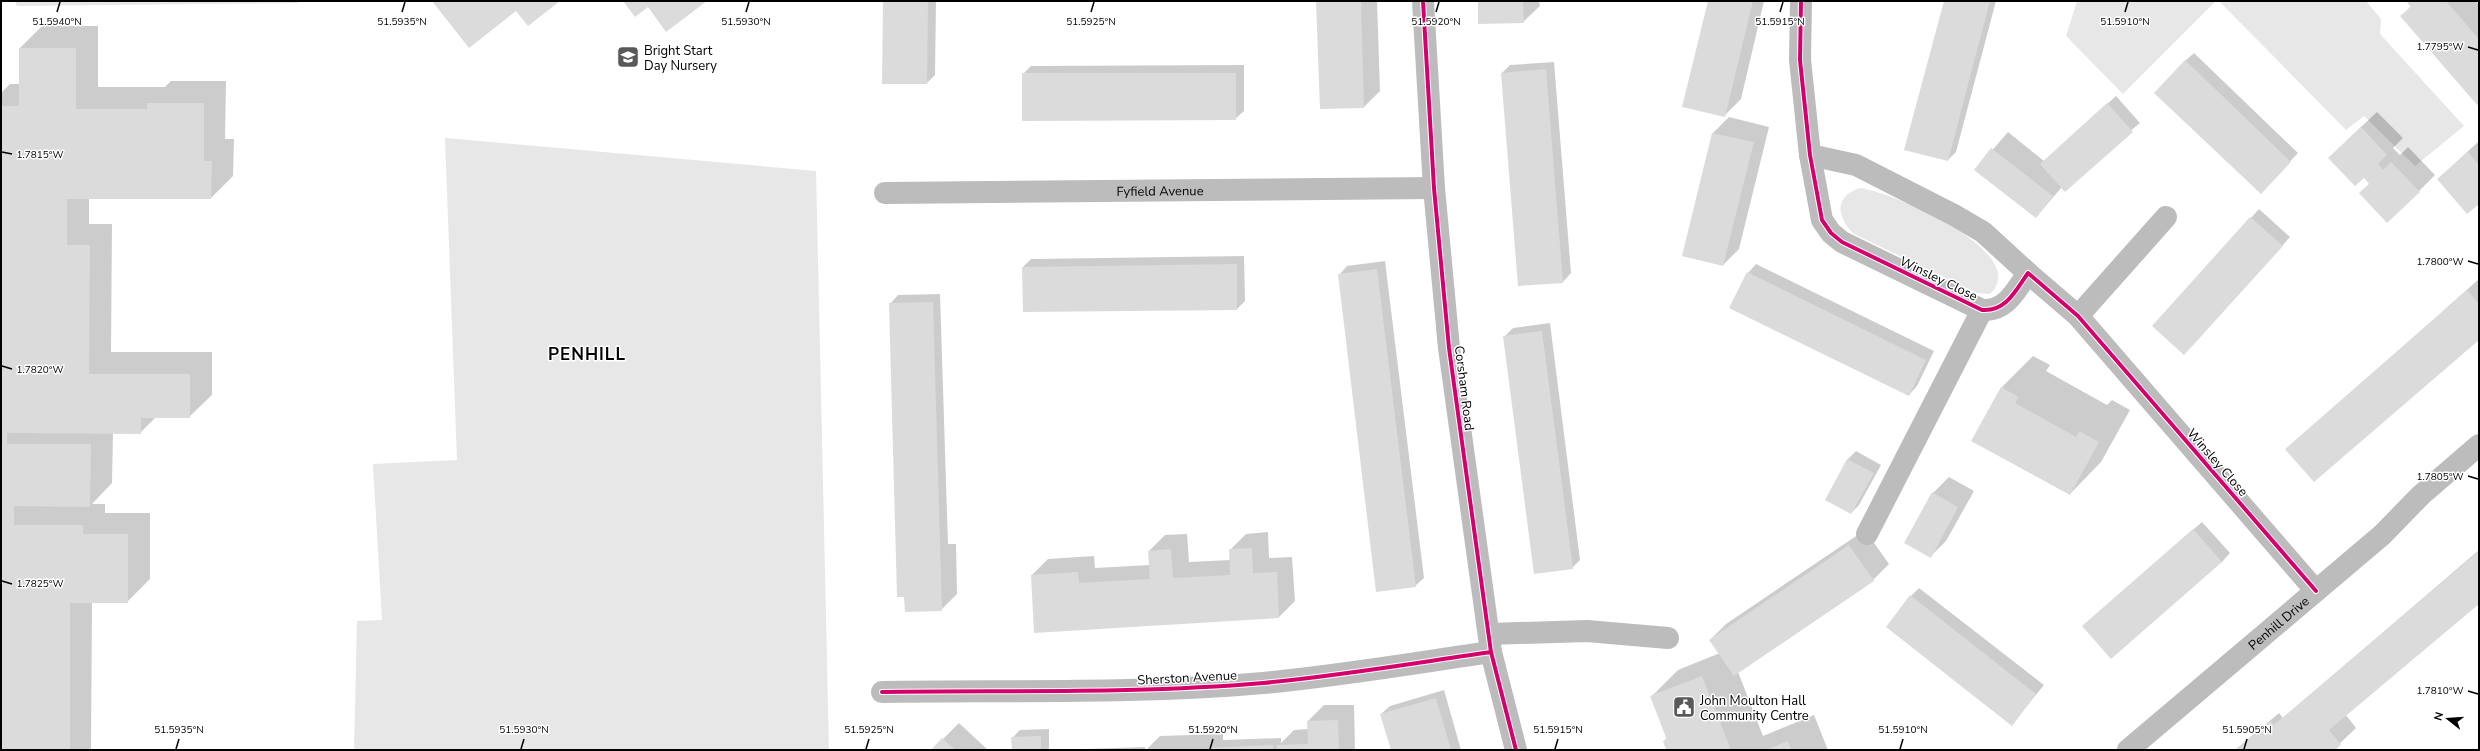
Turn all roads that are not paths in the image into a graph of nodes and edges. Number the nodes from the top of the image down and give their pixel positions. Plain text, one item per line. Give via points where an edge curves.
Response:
1 (1423, 1) edge
2 (1801, 1) edge
3 (1810, 155) junction
4 (1434, 188) junction
5 (885, 194) dead end
6 (2166, 217) dead end
7 (2028, 273) junction
8 (1982, 310) junction
9 (2078, 316) junction
10 (2479, 445) edge
11 (1867, 534) dead end
12 (2316, 591) junction
13 (1668, 638) dead end
14 (1490, 643) junction
15 (882, 692) dead end
16 (1516, 750) edge
17 (2128, 750) edge

1 - 4 street, Corsham Road
2 - 3 street, Winsley Close via 1800,60
3 - 7 street, Winsley Close via 1856,165 1954,215 1983,232
3 - 8 street, Winsley Close via 1822,220 1831,233 1842,242
4 - 5 street, Fyfield Avenue
4 - 14 street, Corsham Road via 1449,348 1474,543
6 - 9 street
7 - 8 street, Winsley Close via 2012,297 2001,307 1990,311
7 - 9 street, Winsley Close
8 - 11 street
9 - 12 street, Winsley Close
10 - 12 street, Penhill Drive via 2421,495 2382,535
12 - 17 street, Penhill Drive
13 - 14 street, Sherston Avenue via 1587,631
14 - 15 street, Sherston Avenue via 1329,676 1255,683 1073,692
14 - 16 street, Corsham Road

